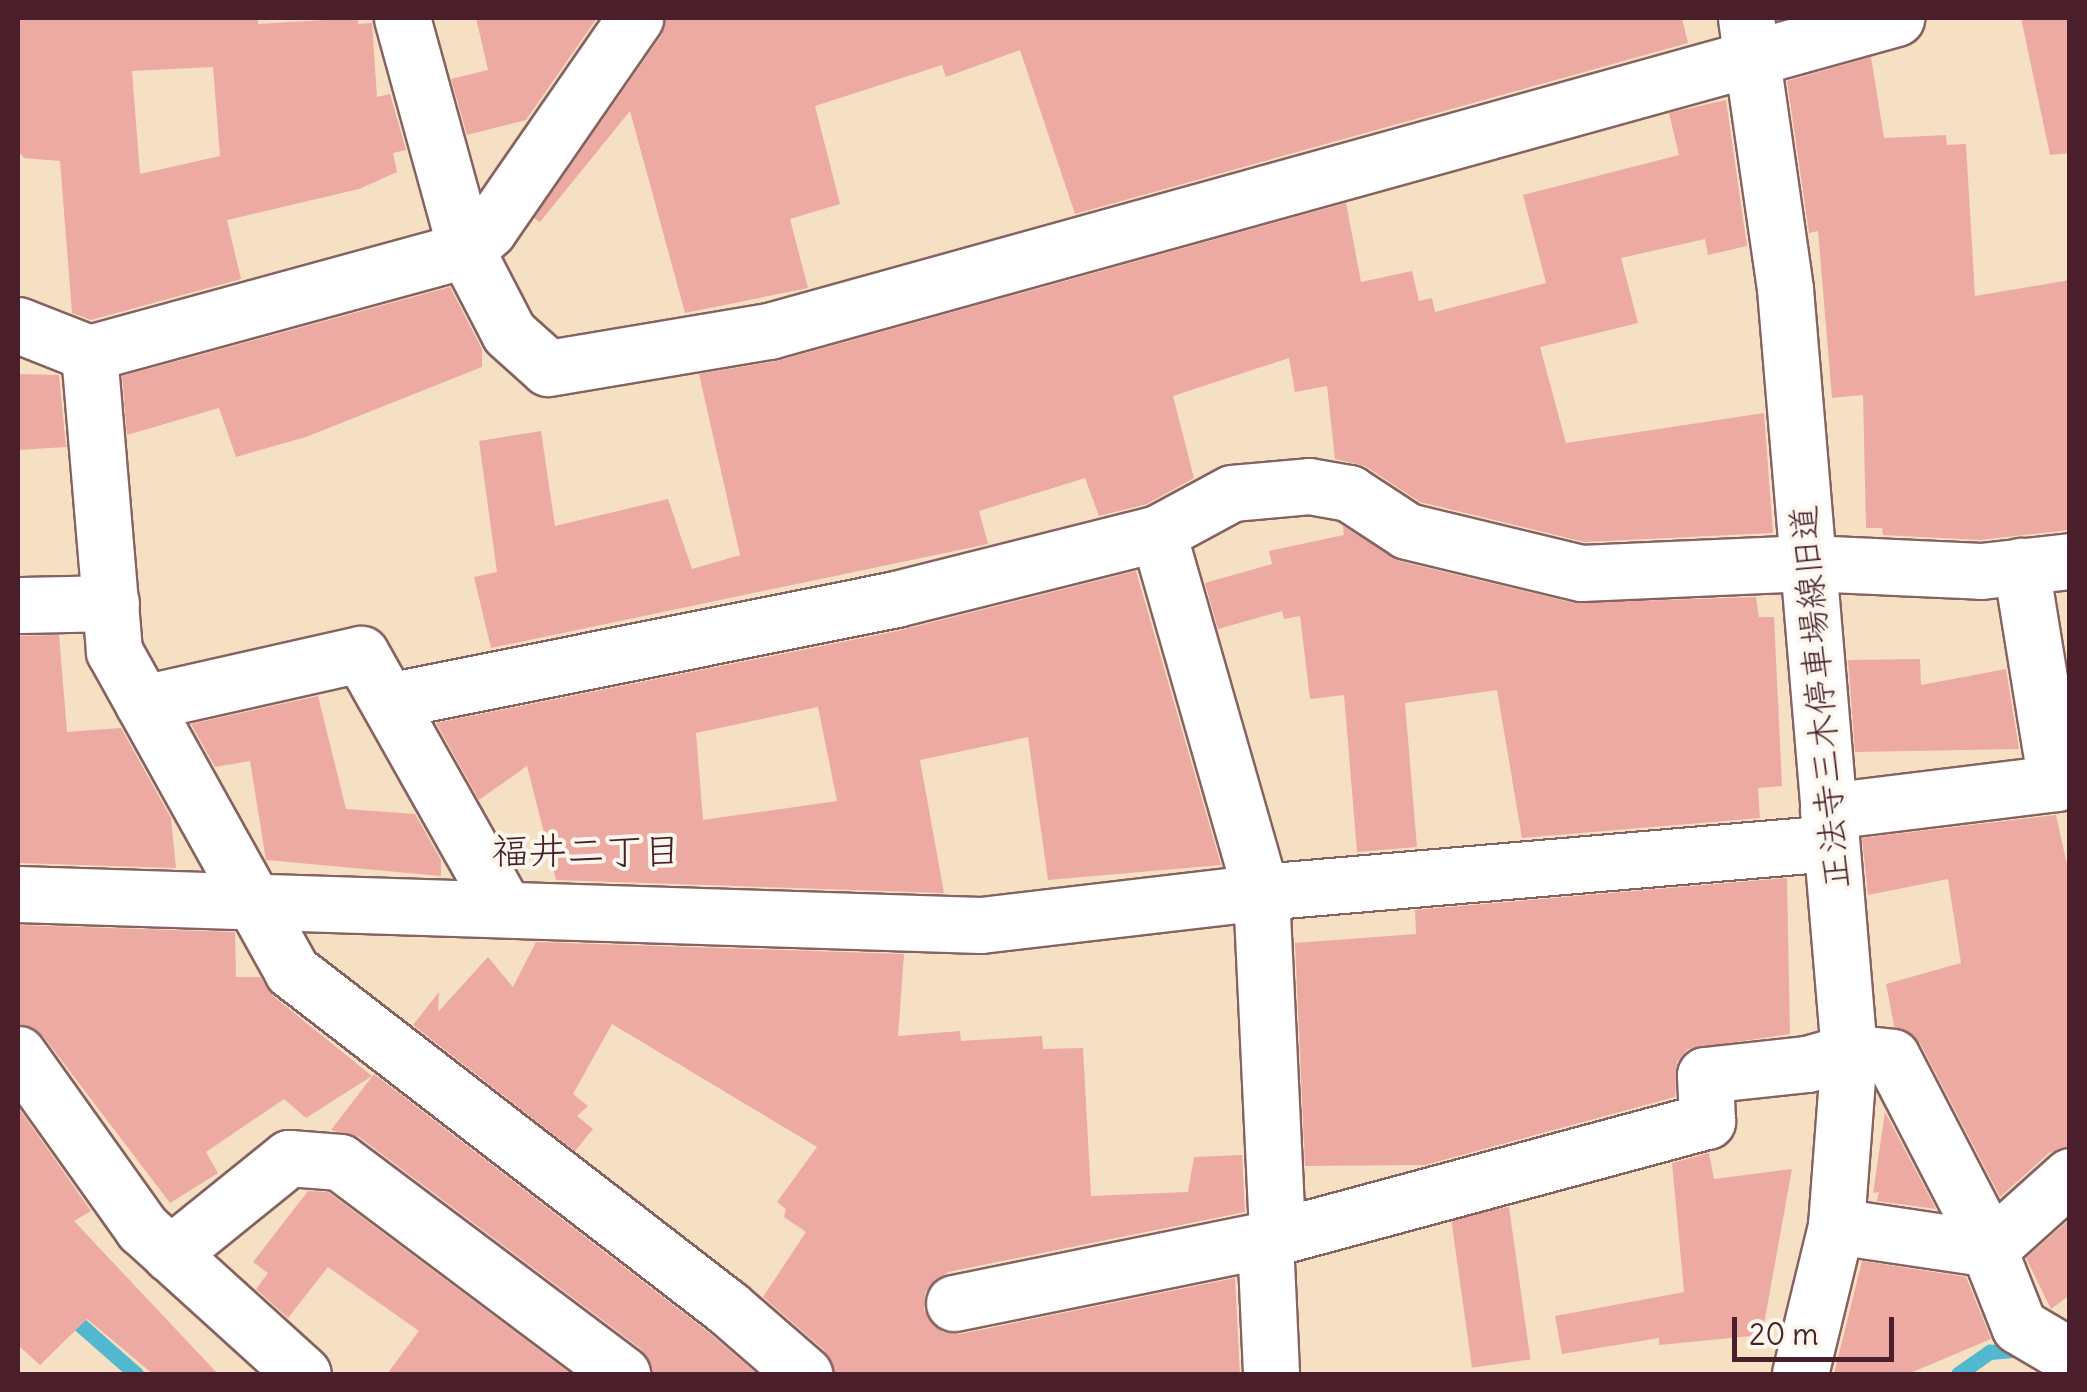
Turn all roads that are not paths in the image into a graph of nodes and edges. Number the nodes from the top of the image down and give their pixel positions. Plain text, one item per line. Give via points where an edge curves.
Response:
1 (402, 18) edge
2 (635, 18) edge
3 (1896, 18) edge
4 (1749, 40) edge
5 (466, 250) junction
6 (18, 325) edge
7 (89, 353) junction
8 (1158, 533) junction
9 (1808, 563) junction
10 (2045, 564) edge
11 (111, 603) junction
12 (18, 605) edge
13 (388, 701) junction
14 (143, 703) junction
15 (1830, 827) junction
16 (1261, 892) junction
17 (18, 894) edge
18 (254, 900) junction
19 (503, 906) junction
20 (1849, 1052) junction
21 (18, 1054) edge
22 (2070, 1176) edge
23 (1836, 1226) junction
24 (1271, 1237) junction
25 (1989, 1249) junction
26 (170, 1254) junction
27 (954, 1302) dead end
28 (2070, 1356) edge
29 (303, 1374) edge
30 (622, 1374) edge
31 (804, 1374) edge
32 (1271, 1374) edge
33 (1800, 1374) edge

1 - 5 street
2 - 5 street via 488,229
3 - 4 street
4 - 5 street via 769,330 548,368 509,332
4 - 9 street, 正法寺三木停車場線旧道 via 1785,290
5 - 7 street
6 - 7 street
7 - 11 street
8 - 9 street via 1232,493 1309,486 1349,492 1407,531 1582,573
8 - 13 street via 896,599
8 - 16 street
9 - 10 street via 1982,571
9 - 15 street, 正法寺三木停車場線旧道
10 - 15 street via 2056,783
11 - 12 street
11 - 14 street via 114,651
13 - 14 street via 361,654
13 - 19 street
14 - 18 street
15 - 16 street
15 - 20 street, 正法寺三木停車場線旧道
16 - 19 street via 981,925
16 - 24 street
17 - 18 street
18 - 19 street
18 - 31 street via 292,971
20 - 23 street, 正法寺三木停車場線旧道
20 - 24 street via 1807,1064 1705,1074 1707,1121
20 - 25 street via 1892,1057
21 - 26 street via 142,1228
22 - 25 street
23 - 25 street
23 - 33 street, 正法寺三木停車場線旧道
24 - 27 street
24 - 32 street
25 - 28 street via 2019,1326
26 - 29 street
26 - 30 street via 289,1158 340,1162

